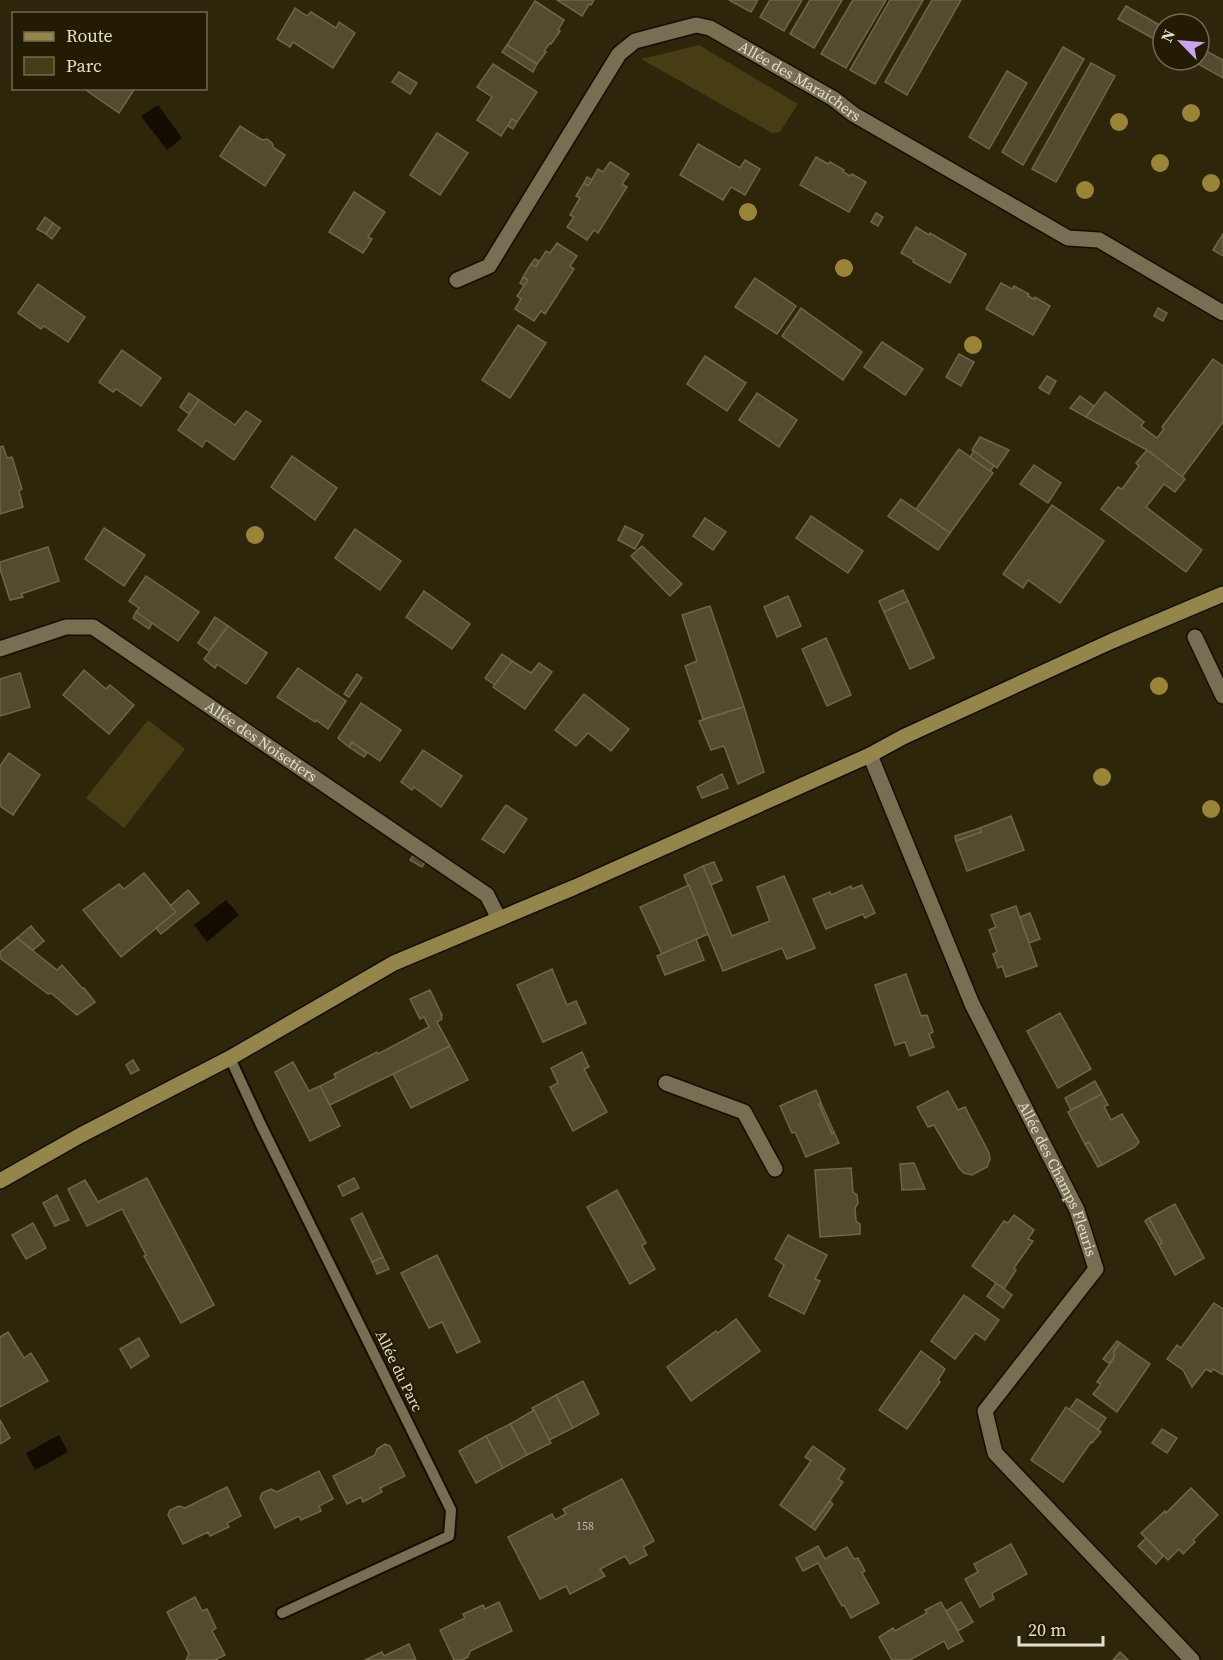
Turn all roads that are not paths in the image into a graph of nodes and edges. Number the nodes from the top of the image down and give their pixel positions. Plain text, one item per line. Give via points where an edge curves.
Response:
1 (457, 280) dead end
2 (1223, 313) edge
3 (1223, 594) edge
4 (1195, 637) dead end
5 (0, 649) edge
6 (1223, 696) edge
7 (870, 755) junction
8 (499, 919) junction
9 (230, 1058) junction
10 (666, 1083) dead end
11 (775, 1169) dead end
12 (0, 1181) edge
13 (282, 1613) dead end
14 (1192, 1660) edge

1 - 2 street, Allée des Maraichers via 489,266 619,54 635,41 696,25 710,28 834,99 853,114 1068,238 1100,240
3 - 7 main road via 1112,641
4 - 6 street
5 - 8 street, Allée des Noisetiers via 66,627 93,627 487,895
7 - 8 main road
7 - 14 street, Allée des Champs Fleuris via 972,1004 1077,1210 1096,1269 986,1411 995,1453
8 - 9 main road via 394,963
9 - 12 main road
9 - 13 lane, Allée du Parc via 451,1510 449,1536
10 - 11 street via 744,1112

